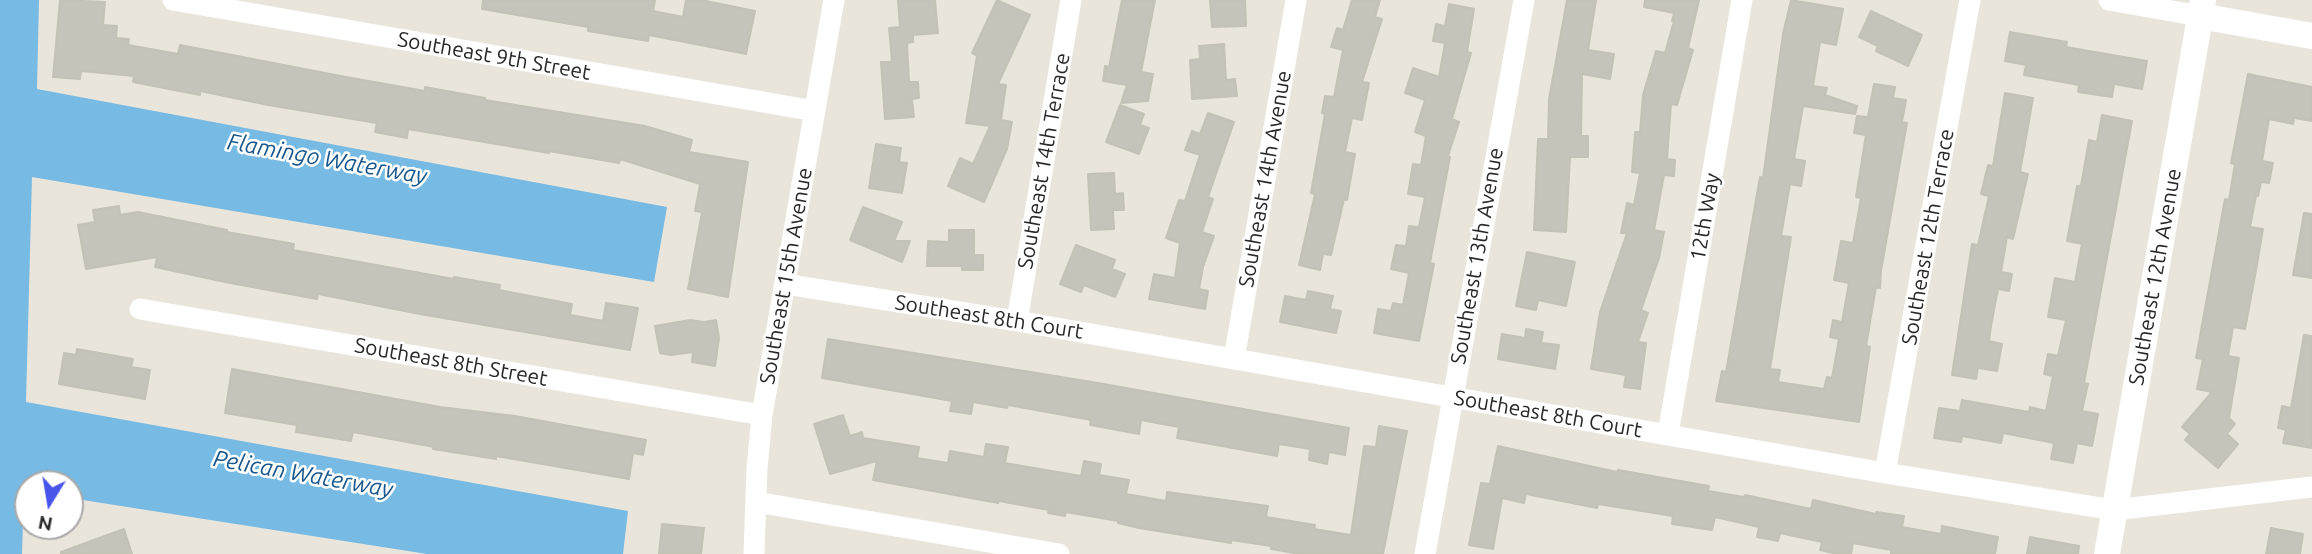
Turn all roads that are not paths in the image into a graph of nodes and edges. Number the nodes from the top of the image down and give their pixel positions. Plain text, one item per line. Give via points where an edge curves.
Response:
1 (173, 0) edge
2 (834, 0) edge
3 (1071, 0) edge
4 (1296, 0) edge
5 (1524, 0) edge
6 (1742, 0) edge
7 (1970, 0) edge
8 (2109, 0) edge
9 (2201, 8) edge
10 (2312, 36) edge
11 (815, 111) junction
12 (785, 284) junction
13 (140, 309) dead end
14 (1017, 321) junction
15 (1234, 359) junction
16 (1452, 397) junction
17 (762, 415) junction
18 (1668, 434) junction
19 (1885, 473) junction
20 (2312, 487) edge
21 (756, 502) junction
22 (2114, 510) junction
23 (754, 554) edge
24 (1059, 554) edge
25 (1425, 554) edge
26 (2107, 554) edge

1 - 11 street, Southeast 9th Street
2 - 11 street, Southeast 15th Avenue
3 - 14 street, Southeast 14th Terrace
4 - 15 street, Southeast 14th Avenue
5 - 16 street, Southeast 13th Avenue
6 - 18 street, 12th Way
7 - 19 street, Southeast 12th Terrace
8 - 9 street
9 - 10 street
9 - 22 street, Southeast 12th Avenue
11 - 12 street, Southeast 15th Avenue
12 - 14 street, Southeast 8th Court
12 - 17 street, Southeast 15th Avenue
13 - 17 street, Southeast 8th Street
14 - 15 street, Southeast 8th Court
15 - 16 street, Southeast 8th Court
16 - 18 street, Southeast 8th Court
16 - 25 street, Southeast 13th Avenue
17 - 21 street, Southeast 15th Avenue
18 - 19 street, Southeast 8th Court
19 - 22 street, Southeast 8th Court
20 - 22 street, Southeast 8th Court
21 - 23 street, Southeast 15th Avenue
21 - 24 street
22 - 26 street, Southeast 12th Avenue

